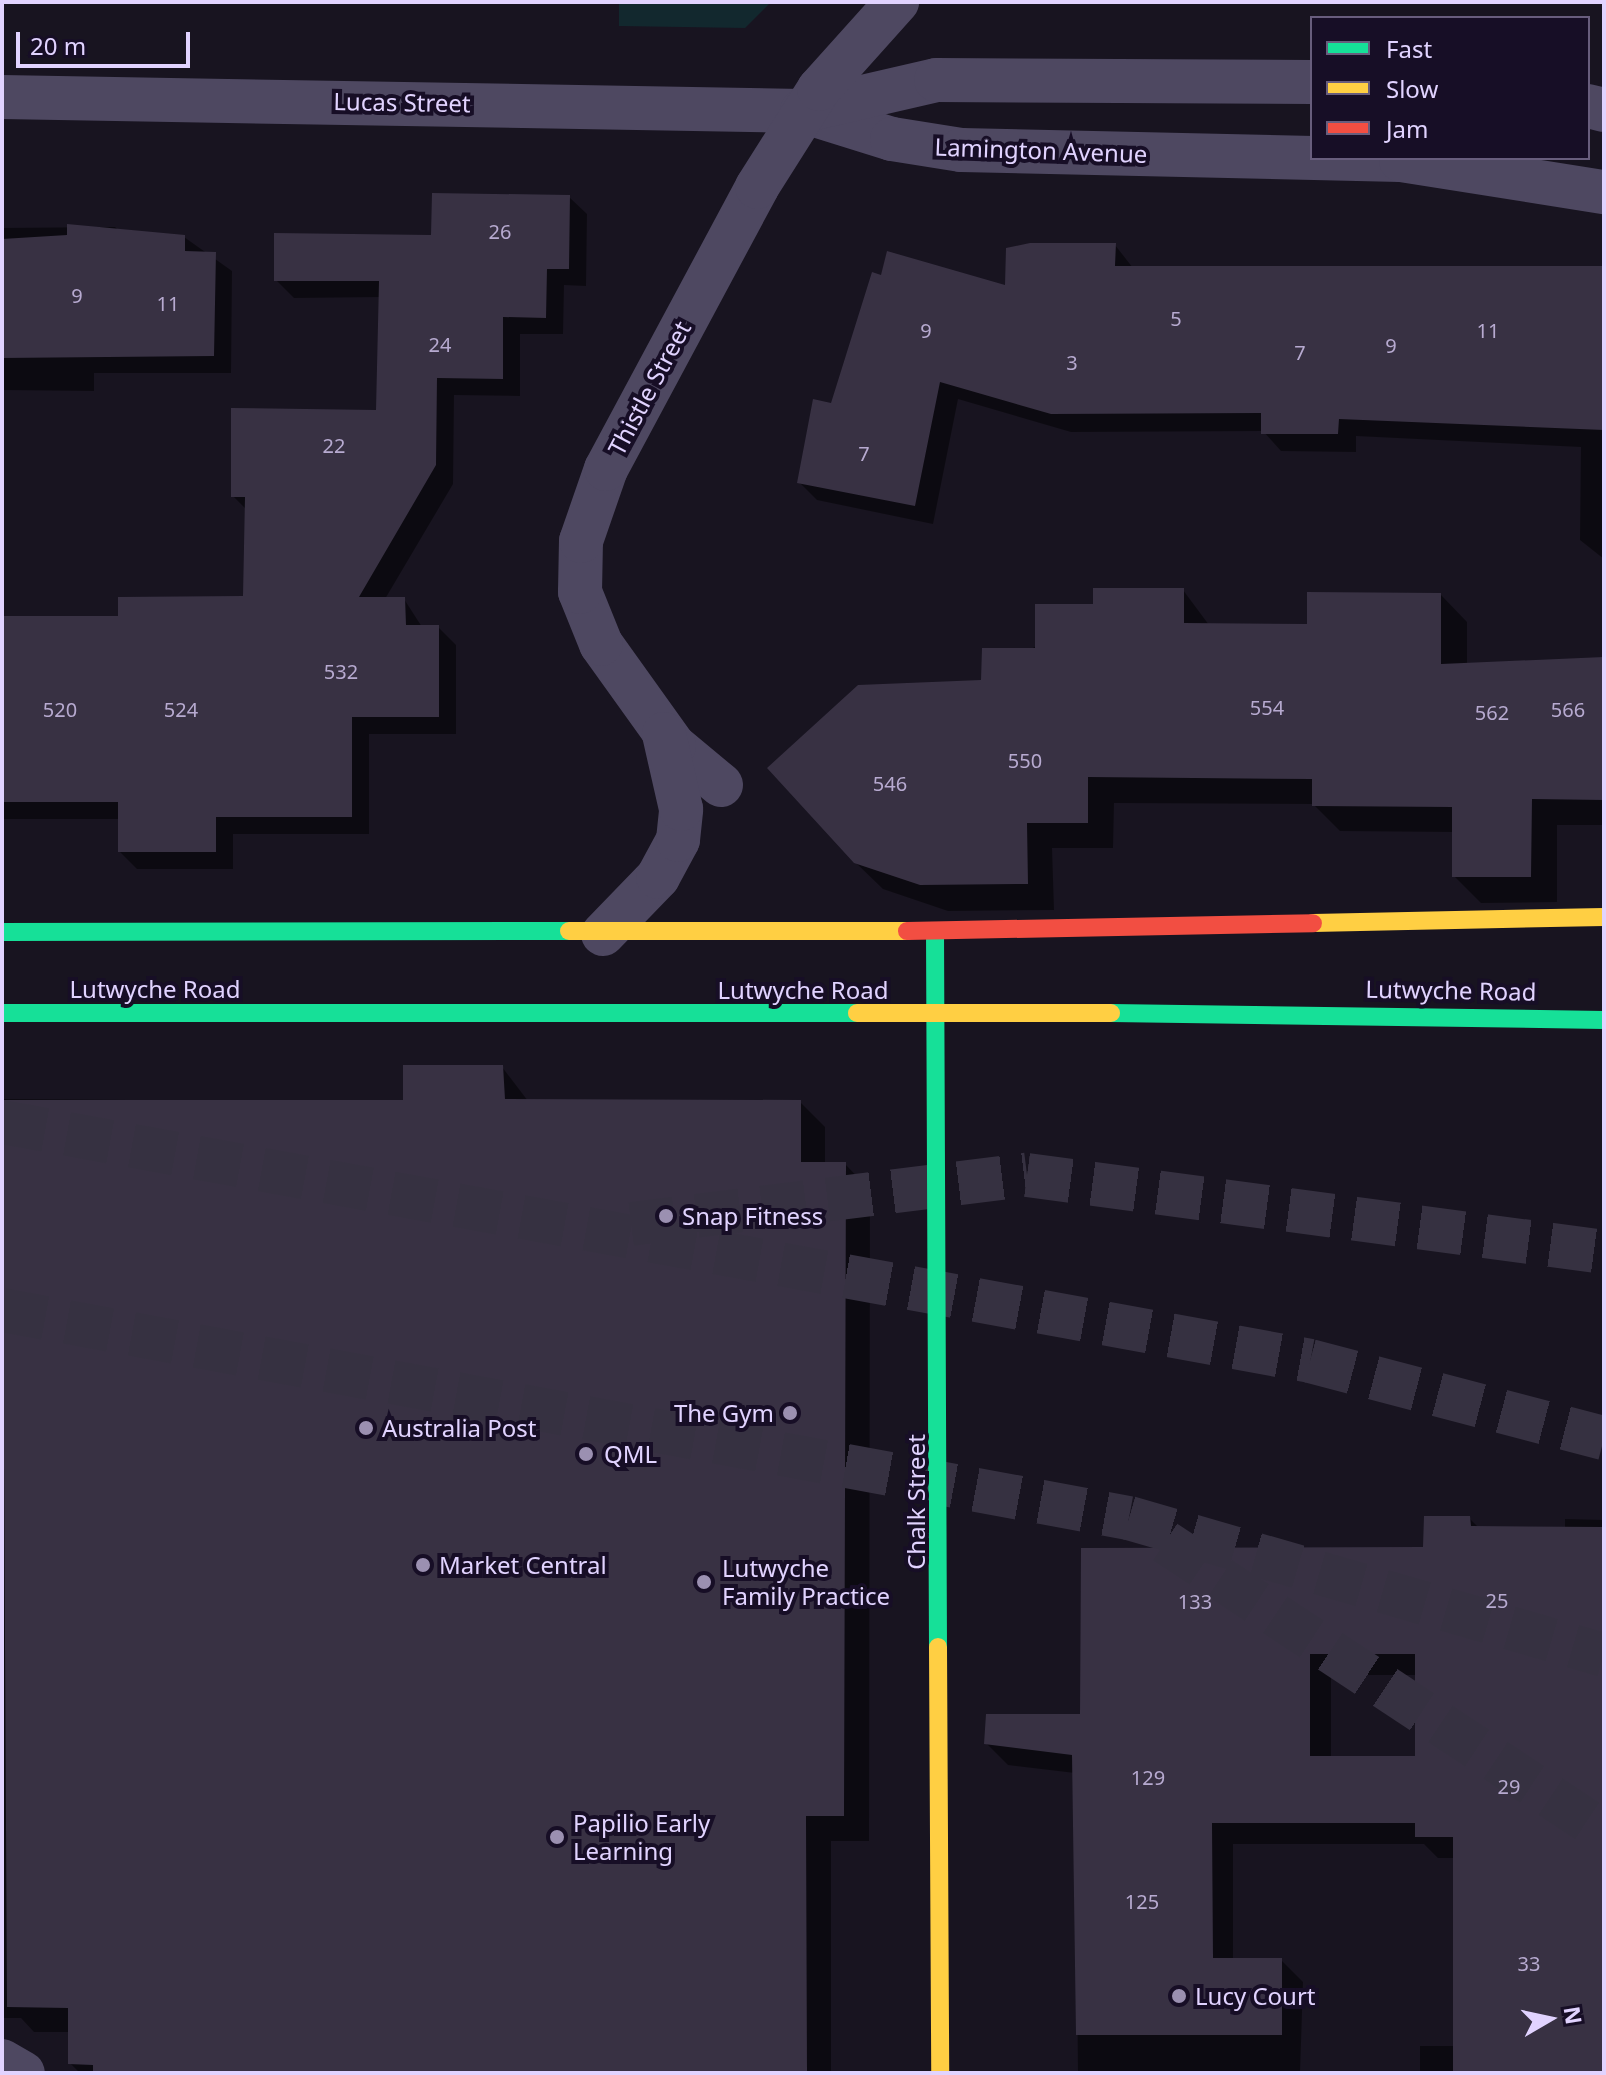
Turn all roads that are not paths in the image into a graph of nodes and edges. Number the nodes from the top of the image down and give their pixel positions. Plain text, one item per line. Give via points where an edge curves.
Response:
1 (897, 2) edge
2 (1310, 82) edge
3 (2, 97) edge
4 (802, 111) junction
5 (1310, 158) edge
6 (1401, 160) edge
7 (1604, 192) edge
8 (664, 733) junction
9 (721, 785) dead end
10 (1604, 917) edge
11 (935, 931) junction
12 (2, 932) edge
13 (603, 934) junction
14 (2, 1013) edge
15 (933, 1014) junction
16 (1604, 1020) edge
17 (2, 2061) edge
18 (23, 2073) edge
19 (940, 2073) edge

1 - 4 street, Thistle Street
2 - 4 street via 936,80 896,83
3 - 4 street, Lucas Street
4 - 5 street, Lamington Avenue via 892,139 961,150
4 - 8 street, Thistle Street via 606,469 581,541 578,576 592,626
6 - 7 street, Lamington Avenue
8 - 9 street, Thistle Street
8 - 13 street via 681,809 678,840 658,877
10 - 11 main road
11 - 13 main road
11 - 15 main road, Chalk Street
12 - 13 main road
14 - 15 main road, Lutwyche Road
15 - 16 main road, Lutwyche Road via 1402,1013
15 - 19 main road, Chalk Street
17 - 18 street

